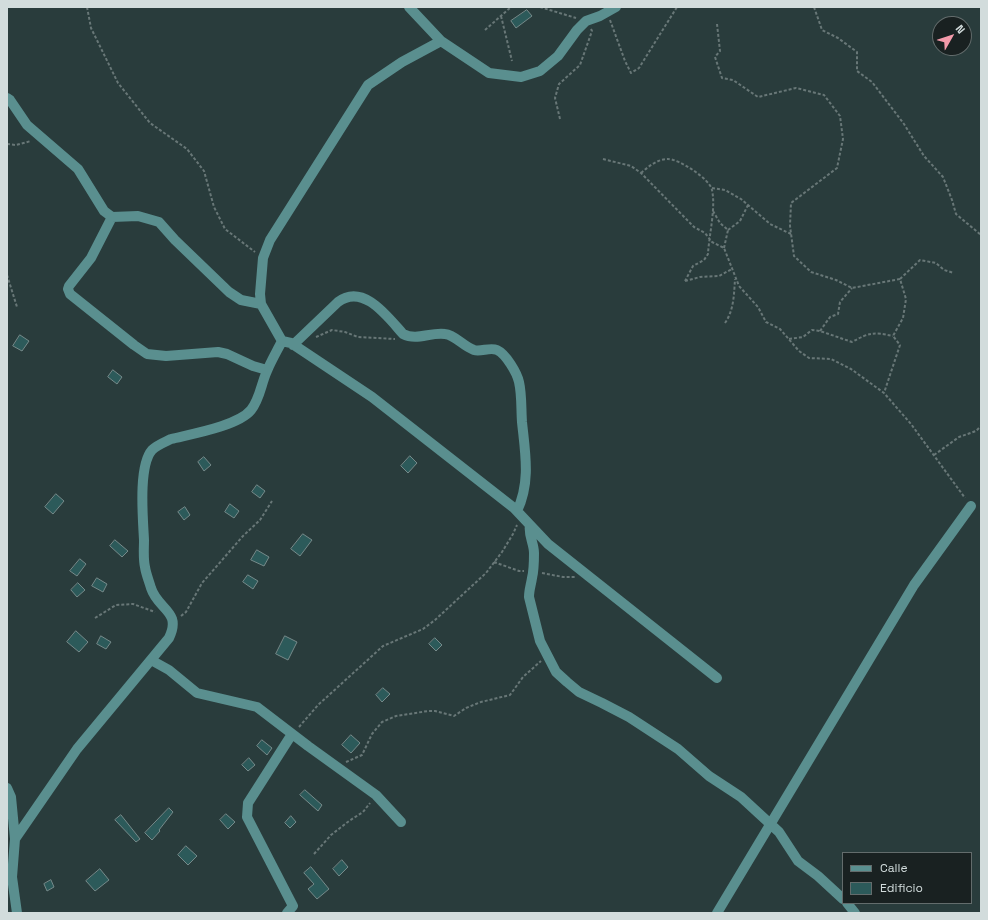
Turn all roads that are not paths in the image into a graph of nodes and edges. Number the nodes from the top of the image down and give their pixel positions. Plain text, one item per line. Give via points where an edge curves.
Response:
1 (409, 7) edge
2 (612, 9) edge
3 (441, 41) junction
4 (7, 98) edge
5 (112, 217) junction
6 (262, 304) junction
7 (282, 341) junction
8 (297, 341) junction
9 (267, 370) junction
10 (971, 506) road end
11 (519, 513) junction
12 (530, 525) junction
13 (151, 660) junction
14 (717, 678) dead end
15 (292, 734) junction
16 (7, 788) edge
17 (400, 822) dead end
18 (771, 824) junction
19 (15, 839) junction
20 (842, 898) edge
21 (848, 904) edge
22 (293, 911) edge
23 (17, 913) edge
24 (717, 913) edge
25 (855, 913) edge

1 - 3 street
2 - 3 street via 586,21 558,56 540,71 521,77 489,73
3 - 6 street via 402,62 368,85 270,240 263,258 260,294
4 - 5 street via 27,125 78,169 104,211
5 - 6 street via 138,216 159,222 174,240 229,292 241,300
5 - 9 street via 91,258 69,286 70,294 147,354 166,356 218,352
6 - 7 street
7 - 8 street
7 - 9 street
8 - 11 street
8 - 11 street via 338,302 352,296 360,297 378,307 403,334 408,336 446,334 471,349 495,349 502,353 519,382 526,459 524,491
9 - 13 street via 250,412 228,425 163,443 152,450 147,461 142,494 145,567 154,594 174,622 169,638
10 - 18 street via 914,585
11 - 12 street
12 - 14 street via 548,544
12 - 18 street via 534,565 529,597 540,641 556,672 579,692 629,717 678,749 709,776 741,797
13 - 15 street via 169,670 197,693 257,707
13 - 19 street via 77,749
15 - 17 street via 376,795
15 - 22 street via 248,804 246,816
16 - 19 street via 11,797
18 - 20 street via 798,861
18 - 24 street
19 - 23 street via 12,877
21 - 25 street

